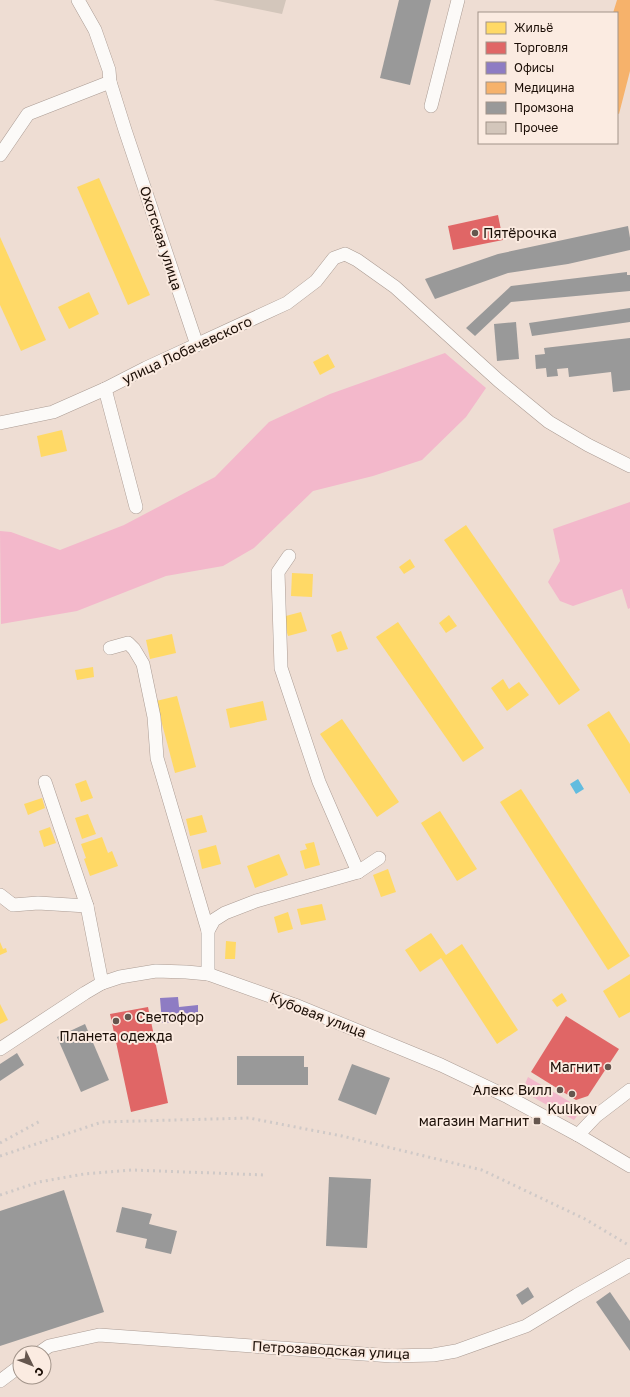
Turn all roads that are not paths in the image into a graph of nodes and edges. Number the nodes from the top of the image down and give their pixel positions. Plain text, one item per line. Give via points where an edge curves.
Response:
1 (458, 0) edge
2 (83, 3) edge
3 (110, 82) junction
4 (431, 106) dead end
5 (0, 155) edge
6 (197, 345) junction
7 (105, 389) junction
8 (0, 423) edge
9 (630, 466) edge
10 (136, 507) dead end
11 (289, 556) dead end
12 (110, 648) dead end
13 (45, 782) dead end
14 (379, 858) dead end
15 (358, 872) junction
16 (0, 895) edge
17 (87, 906) junction
18 (208, 931) junction
19 (208, 974) junction
20 (102, 983) junction
21 (0, 1049) edge
22 (630, 1090) edge
23 (578, 1135) junction
24 (630, 1166) edge
25 (630, 1265) edge
26 (52, 1345) edge
27 (12, 1372) edge
28 (0, 1381) edge

1 - 4 street
2 - 3 street, Охотская улица via 109,70
3 - 5 street via 28,114
3 - 6 street, Охотская улица
6 - 7 street, улица Лобачевского
6 - 9 street, улица Лобачевского via 287,303 316,281 334,258 345,254 395,287 499,381 549,422
7 - 8 street, улица Лобачевского via 53,412
7 - 10 street
11 - 15 street via 278,572 281,668 319,782
12 - 18 street via 128,643 143,664 154,717 157,758
13 - 17 street
14 - 15 street
15 - 18 street via 256,901 214,920
16 - 17 street via 13,904
17 - 20 street
18 - 19 street
19 - 20 street, Кубовая улица via 156,972 120,977
19 - 23 street, Кубовая улица via 295,1005 442,1065
20 - 21 street, Кубовая улица
22 - 23 street via 596,1116
23 - 24 street, Кубовая улица
25 - 26 street, Петрозаводская улица via 526,1326 456,1351 432,1355 392,1356 99,1335
27 - 28 street

